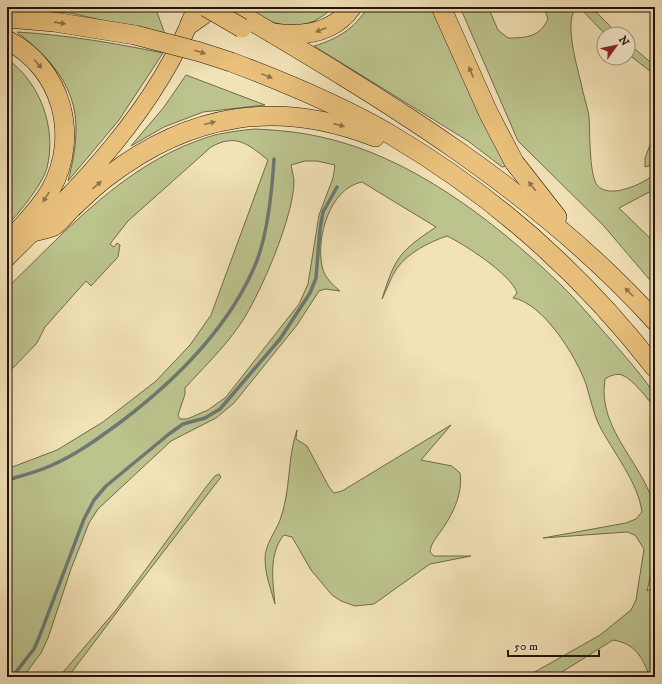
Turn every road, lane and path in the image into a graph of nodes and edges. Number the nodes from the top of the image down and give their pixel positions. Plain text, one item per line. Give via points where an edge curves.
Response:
1 (196, 7) edge
2 (206, 7) edge
3 (228, 7) edge
4 (352, 7) edge
5 (441, 7) edge
6 (7, 18) edge
7 (243, 23) junction
8 (190, 24) junction
9 (269, 32) junction
10 (7, 40) edge
11 (436, 164) junction
12 (33, 232) junction
13 (7, 244) edge
14 (7, 258) edge
15 (582, 258) junction
16 (655, 321) edge
17 (655, 350) edge
18 (655, 368) edge

1 - 8 highway
2 - 7 highway, bridge
2 - 8 highway via 203,15
3 - 7 highway
4 -> 9 highway via 334,24 316,32 292,35
15 -> 5 highway via 514,162 488,112
6 -> 11 highway, bridge via 61,23 135,35 231,62 286,83 340,108 392,136
7 - 9 highway
7 - 15 highway via 455,162
8 - 12 highway via 163,77 134,120 97,165
9 - 15 highway via 390,105 463,154 515,193
10 -> 13 highway via 32,57 47,75 62,106 65,136 61,166 51,190
12 -> 11 highway via 55,225 104,179 140,153 182,132 230,119 272,116 316,120 364,133
11 - 18 highway via 499,210 560,262
12 - 14 highway
16 -> 15 highway via 602,266
15 - 17 highway

